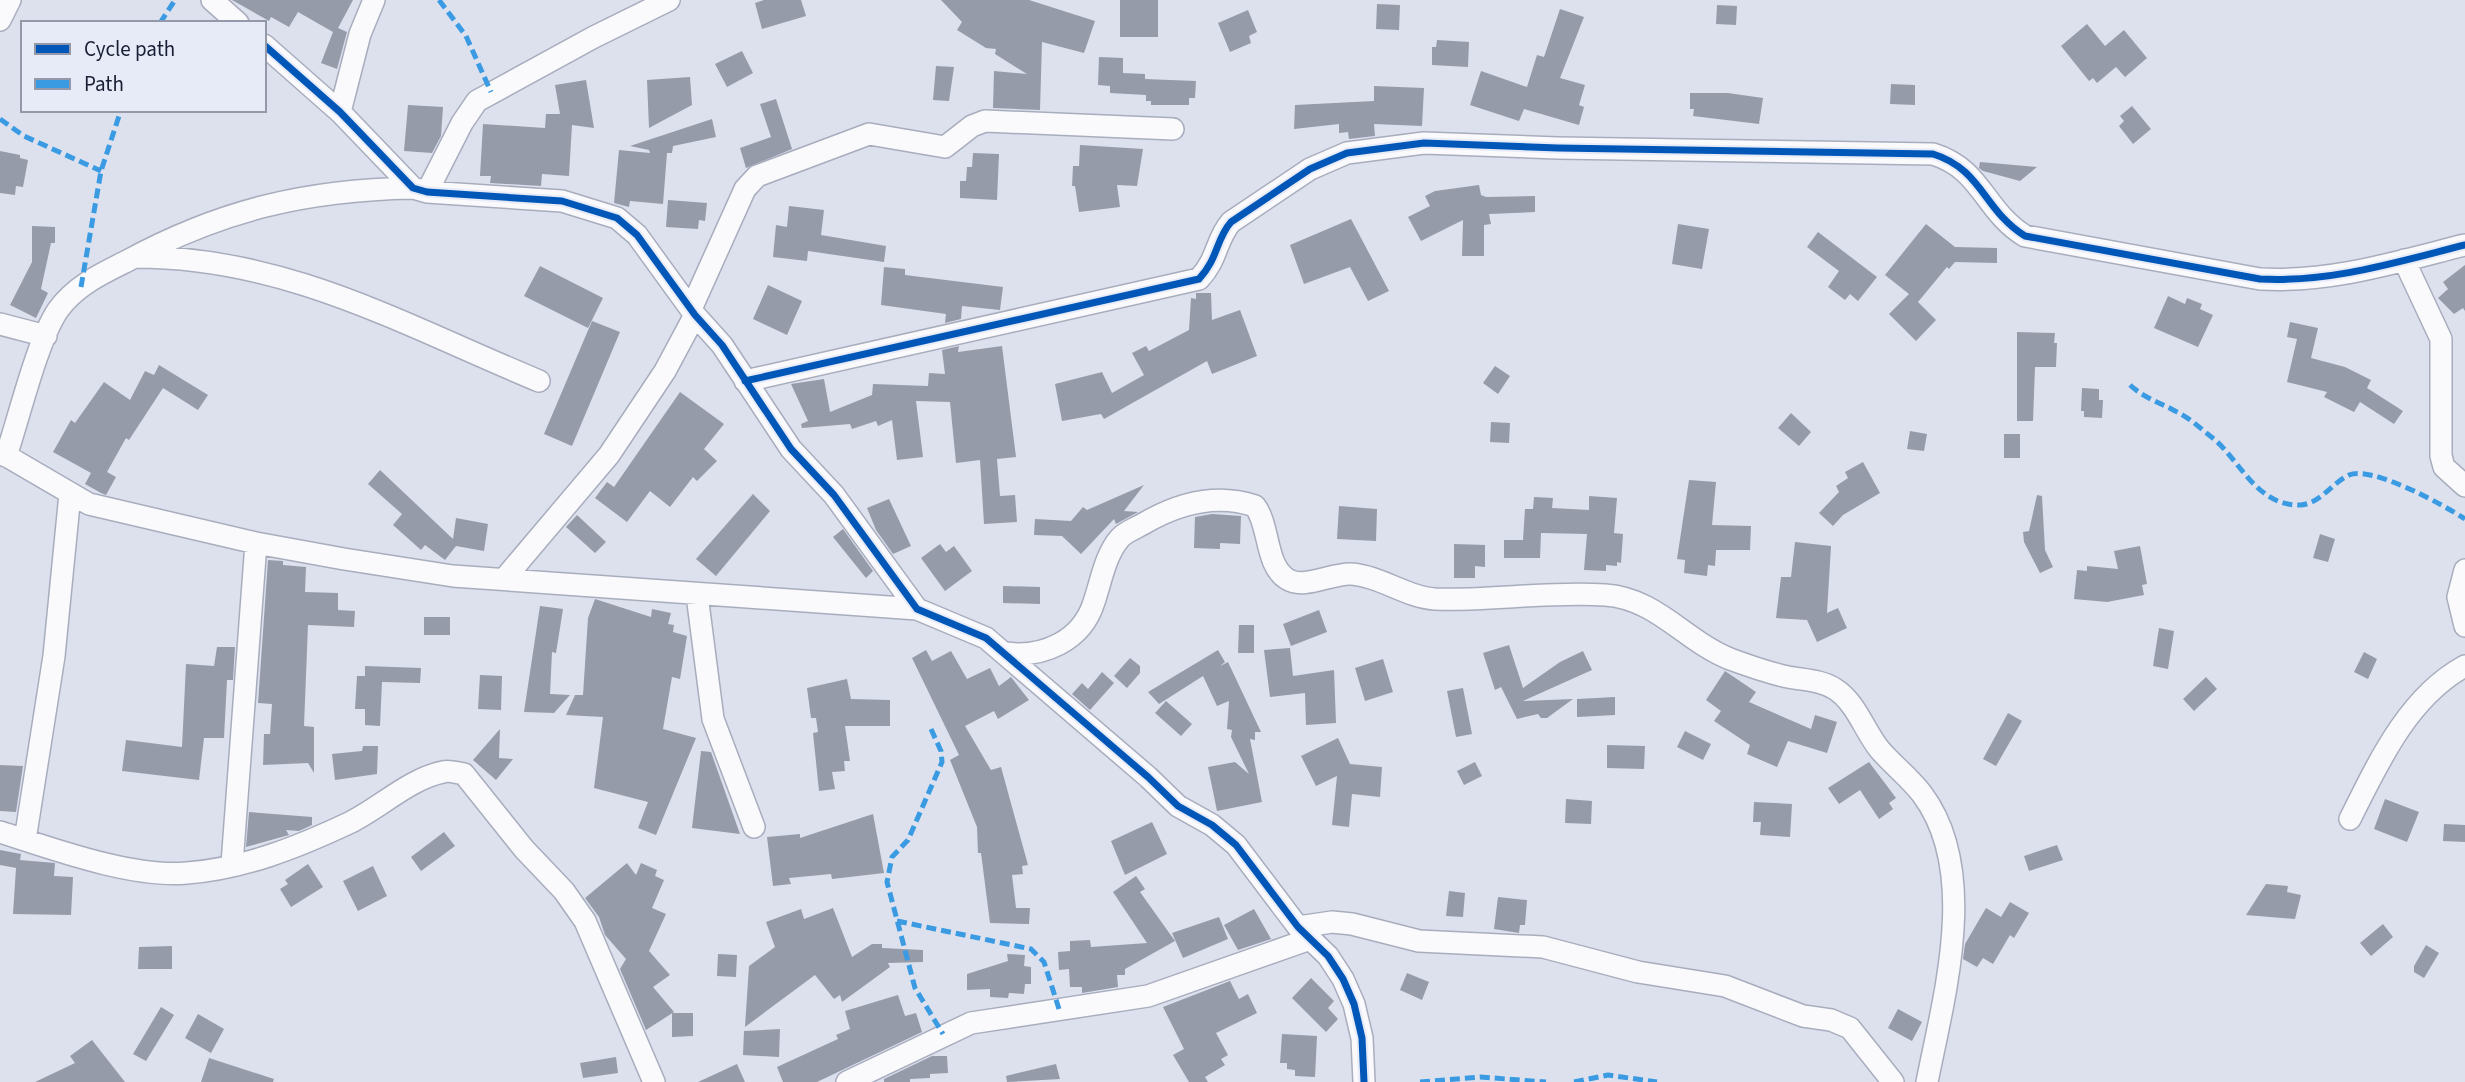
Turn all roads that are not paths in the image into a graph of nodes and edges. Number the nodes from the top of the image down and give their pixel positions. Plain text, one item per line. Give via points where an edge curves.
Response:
1 (10, 0) edge
2 (212, 0) edge
3 (374, 0) edge
4 (669, 0) edge
5 (0, 20) edge
6 (236, 21) edge
7 (266, 48) edge
8 (341, 111) junction
9 (1173, 129) dead end
10 (420, 190) junction
11 (2465, 245) edge
12 (132, 257) junction
13 (2404, 260) junction
14 (693, 312) junction
15 (0, 324) edge
16 (46, 337) junction
17 (539, 381) dead end
18 (745, 381) junction
19 (3, 454) edge
20 (2465, 486) edge
21 (70, 494) junction
22 (256, 543) junction
23 (2465, 570) edge
24 (505, 578) junction
25 (697, 595) junction
26 (917, 609) junction
27 (2465, 626) edge
28 (1005, 653) junction
29 (2465, 666) edge
30 (2350, 819) dead end
31 (754, 827) dead end
32 (0, 832) edge
33 (25, 840) junction
34 (232, 864) junction
35 (1304, 933) junction
36 (654, 1082) edge
37 (847, 1082) edge
38 (1364, 1082) edge
39 (1893, 1082) edge
40 (1927, 1082) edge

1 - 5 street
2 - 6 street
3 - 8 street via 360,34
4 - 10 street via 477,102
7 - 8 street
8 - 10 street
9 - 14 street via 985,121 945,147 881,134 856,137 751,182
10 - 12 street via 354,189 273,203 200,225
10 - 14 street via 562,201 617,218 637,235
11 - 13 street
12 - 16 street via 72,294 57,312
12 - 17 street via 201,259 288,278 384,313
13 - 18 street via 2298,281 2260,279 2038,241 2012,228 1964,168 1933,154 1424,143 1347,153 1310,169 1231,222 1214,262 1199,279
13 - 20 street via 2441,339 2441,456 2444,467
14 - 18 street
14 - 24 street via 665,371 610,455
15 - 16 street
16 - 19 street
18 - 26 street via 791,449 834,495
19 - 21 street
21 - 22 street via 89,504
21 - 33 street via 54,656
22 - 24 street via 453,576
22 - 34 street
23 - 27 street via 2458,597
24 - 25 street
25 - 26 street
25 - 31 street via 713,719
26 - 28 street via 986,638
28 - 35 street via 1178,807 1212,825 1236,845
28 - 40 street via 1026,656 1046,652 1083,624 1121,537 1160,514 1221,499 1255,506 1265,522 1276,566 1292,582 1354,574 1433,599 1531,594 1624,597 1661,613 1728,658 1786,677 1825,683 1839,690 1878,748 1923,795 1943,834 1952,870 1954,920
29 - 30 street via 2446,676 2398,730
32 - 33 street
33 - 34 street via 153,872 187,873
34 - 36 street via 279,854 444,771 464,774 585,921
35 - 37 street via 1148,996 971,1023
35 - 38 street via 1328,956 1354,1004 1362,1038
35 - 39 street via 1332,922 1419,941 1543,947 1639,972 1725,986 1803,1016 1850,1028

